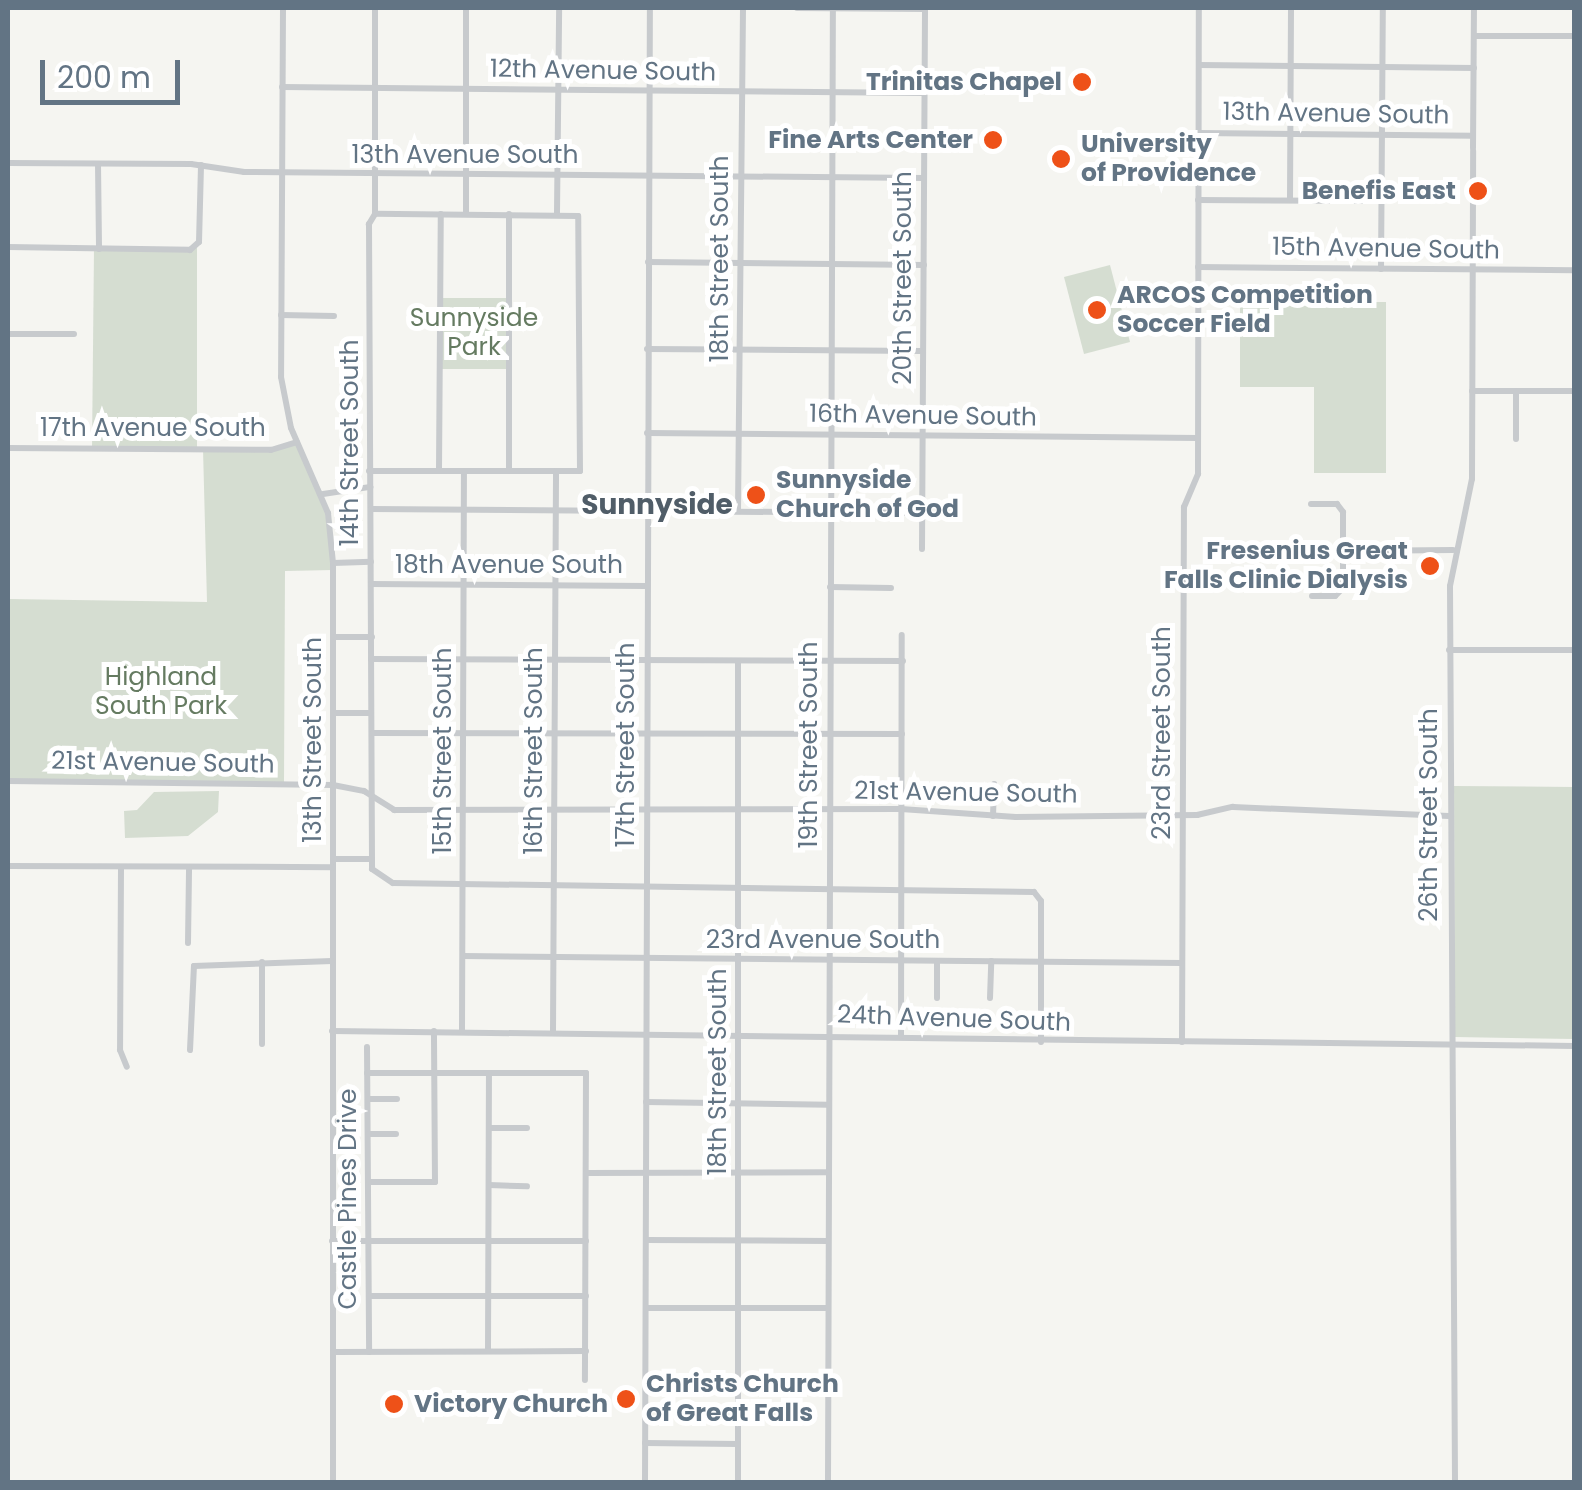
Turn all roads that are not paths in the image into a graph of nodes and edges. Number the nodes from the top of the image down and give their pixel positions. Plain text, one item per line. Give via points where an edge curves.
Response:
1 (283, 8) edge
2 (375, 8) edge
3 (466, 8) edge
4 (559, 8) edge
5 (650, 8) edge
6 (743, 8) edge
7 (797, 8) edge
8 (833, 8) edge
9 (925, 8) edge
10 (1200, 8) edge
11 (1291, 8) edge
12 (1383, 8) edge
13 (1474, 8) edge
14 (1474, 36) junction
15 (1574, 36) edge
16 (1199, 64) junction
17 (1291, 66) junction
18 (1382, 68) junction
19 (1474, 68) junction
20 (282, 87) junction
21 (374, 89) junction
22 (466, 90) junction
23 (558, 90) junction
24 (649, 91) junction
25 (741, 93) junction
26 (833, 93) junction
27 (924, 93) junction
28 (1198, 133) junction
29 (1290, 134) junction
30 (1383, 134) junction
31 (1474, 136) junction
32 (8, 163) edge
33 (98, 164) junction
34 (200, 166) junction
35 (282, 173) junction
36 (374, 174) junction
37 (466, 175) junction
38 (558, 176) junction
39 (648, 176) junction
40 (740, 177) junction
41 (832, 178) junction
42 (924, 178) junction
43 (1198, 200) junction
44 (1290, 200) junction
45 (1382, 201) junction
46 (557, 213) junction
47 (375, 214) junction
48 (441, 214) junction
49 (466, 214) junction
50 (509, 214) junction
51 (8, 247) edge
52 (99, 249) junction
53 (648, 262) junction
54 (740, 264) junction
55 (831, 264) junction
56 (924, 265) junction
57 (1198, 267) junction
58 (1381, 269) junction
59 (1473, 270) junction
60 (1574, 270) edge
61 (281, 316) junction
62 (334, 316) dead end
63 (8, 334) edge
64 (74, 334) dead end
65 (648, 349) junction
66 (739, 349) junction
67 (831, 350) junction
68 (922, 351) junction
69 (1472, 391) junction
70 (1516, 391) junction
71 (1574, 391) edge
72 (647, 433) junction
73 (739, 434) junction
74 (830, 435) junction
75 (922, 436) junction
76 (1198, 438) junction
77 (1516, 439) dead end
78 (297, 442) junction
79 (8, 448) edge
80 (369, 470) junction
81 (439, 470) junction
82 (464, 470) junction
83 (509, 470) junction
84 (556, 471) junction
85 (370, 487) junction
86 (323, 494) junction
87 (1311, 504) dead end
88 (372, 509) junction
89 (464, 510) junction
90 (556, 511) junction
91 (647, 511) junction
92 (738, 512) junction
93 (830, 512) junction
94 (922, 513) junction
95 (922, 549) dead end
96 (1452, 550) junction
97 (1343, 551) junction
98 (334, 562) junction
99 (371, 562) junction
100 (371, 584) junction
101 (464, 584) junction
102 (555, 585) junction
103 (646, 586) junction
104 (830, 588) junction
105 (891, 588) dead end
106 (1312, 596) dead end
107 (902, 635) dead end
108 (334, 636) junction
109 (372, 637) junction
110 (1449, 650) junction
111 (1574, 650) edge
112 (372, 659) junction
113 (463, 659) junction
114 (554, 660) junction
115 (646, 660) junction
116 (738, 661) junction
117 (829, 662) junction
118 (902, 662) junction
119 (334, 713) junction
120 (371, 714) junction
121 (372, 733) junction
122 (463, 734) junction
123 (554, 734) junction
124 (828, 734) junction
125 (902, 734) junction
126 (646, 735) junction
127 (737, 735) junction
128 (8, 781) edge
129 (994, 784) dead end
130 (333, 785) junction
131 (371, 797) junction
132 (738, 808) junction
133 (554, 809) junction
134 (646, 809) junction
135 (901, 809) junction
136 (462, 810) junction
137 (828, 810) junction
138 (994, 816) junction
139 (1182, 816) junction
140 (1449, 816) junction
141 (369, 859) junction
142 (333, 863) junction
143 (8, 866) edge
144 (121, 868) junction
145 (189, 868) junction
146 (463, 882) junction
147 (554, 884) junction
148 (646, 884) junction
149 (738, 884) junction
150 (829, 885) junction
151 (902, 886) junction
152 (188, 943) dead end
153 (463, 956) junction
154 (554, 958) junction
155 (645, 959) junction
156 (738, 960) junction
157 (830, 960) junction
158 (902, 960) junction
159 (937, 960) junction
160 (332, 961) junction
161 (991, 961) junction
162 (262, 962) junction
163 (1042, 962) junction
164 (1182, 963) junction
165 (937, 998) dead end
166 (990, 998) dead end
167 (332, 1030) junction
168 (434, 1031) junction
169 (462, 1031) junction
170 (554, 1032) junction
171 (645, 1033) junction
172 (738, 1034) junction
173 (829, 1035) junction
174 (901, 1036) junction
175 (1448, 1041) junction
176 (1041, 1042) junction
177 (1182, 1042) junction
178 (262, 1044) dead end
179 (1574, 1046) edge
180 (367, 1047) dead end
181 (190, 1050) dead end
182 (127, 1068) dead end
183 (367, 1073) junction
184 (434, 1073) junction
185 (489, 1073) junction
186 (397, 1098) dead end
187 (368, 1099) junction
188 (646, 1102) junction
189 (738, 1102) junction
190 (828, 1105) junction
191 (489, 1128) junction
192 (526, 1128) dead end
193 (368, 1134) junction
194 (396, 1134) dead end
195 (646, 1172) junction
196 (829, 1172) junction
197 (586, 1173) junction
198 (738, 1173) junction
199 (368, 1182) junction
200 (489, 1185) junction
201 (528, 1186) dead end
202 (646, 1240) junction
203 (332, 1241) junction
204 (488, 1241) junction
205 (586, 1241) junction
206 (738, 1241) junction
207 (828, 1241) junction
208 (368, 1242) junction
209 (368, 1296) junction
210 (488, 1296) junction
211 (586, 1296) junction
212 (646, 1308) junction
213 (828, 1308) junction
214 (738, 1309) junction
215 (488, 1351) junction
216 (586, 1351) junction
217 (332, 1352) junction
218 (369, 1352) junction
219 (586, 1380) dead end
220 (830, 1380) junction
221 (738, 1381) junction
222 (645, 1444) junction
223 (738, 1444) junction
224 (333, 1482) edge
225 (644, 1482) edge
226 (738, 1482) edge
227 (828, 1482) edge
228 (1456, 1482) edge

1 - 20 street, 13th Street South
2 - 21 street, 14th Street South
3 - 22 street
4 - 23 street
5 - 24 street, 17th Street South
6 - 25 street, 18th Street South
7 - 8 street
8 - 9 street
8 - 26 street, 19th Street South
9 - 27 street, 20th Street South
10 - 16 street, 23rd Street South
11 - 17 street
12 - 18 street
13 - 14 street, 26th Street South
14 - 15 street
14 - 19 street, 26th Street South
16 - 17 street
16 - 28 street, 23rd Street South
17 - 18 street
17 - 29 street
18 - 19 street
18 - 30 street
19 - 31 street, 26th Street South
20 - 21 street, 12th Avenue South
20 - 35 street, 13th Street South
21 - 22 street, 12th Avenue South
21 - 36 street, 14th Street South
22 - 23 street, 12th Avenue South
22 - 37 street
23 - 24 street, 12th Avenue South
23 - 38 street
24 - 25 street, 12th Avenue South
24 - 39 street, 17th Street South
25 - 26 street, 12th Avenue South
25 - 40 street, 18th Street South
26 - 27 street, 12th Avenue South
26 - 41 street, 19th Street South
27 - 42 street, 20th Street South
28 - 29 street, 13th Avenue South
28 - 43 street, 23rd Street South
29 - 30 street, 13th Avenue South
29 - 44 street
30 - 31 street, 13th Avenue South
30 - 45 street
31 - 59 street, 26th Street South
32 - 33 street, 13th Avenue South
33 - 34 street, 13th Avenue South
33 - 52 street
34 - 35 street, 13th Avenue South
34 - 52 street via 196,248
35 - 36 street, 13th Avenue South
35 - 61 street, 13th Street South
36 - 37 street, 13th Avenue South
36 - 47 street, 14th Street South
37 - 38 street, 13th Avenue South
37 - 49 street
38 - 39 street, 13th Avenue South
38 - 46 street
39 - 40 street, 13th Avenue South
39 - 53 street, 17th Street South
40 - 41 street, 13th Avenue South
40 - 54 street, 18th Street South
41 - 42 street, 13th Avenue South
41 - 55 street, 19th Street South
42 - 56 street, 20th Street South
43 - 44 street
43 - 57 street, 23rd Street South
44 - 45 street
45 - 58 street
46 - 50 street
46 - 84 street via 575,213 580,471
47 - 48 street
47 - 80 street, 14th Street South via 369,224
48 - 49 street
48 - 81 street
49 - 50 street
50 - 83 street
51 - 52 street
53 - 54 street
53 - 65 street, 17th Street South
54 - 55 street
54 - 66 street, 18th Street South
55 - 56 street
55 - 67 street, 19th Street South
56 - 68 street, 20th Street South
57 - 58 street, 15th Avenue South
57 - 76 street, 23rd Street South
58 - 59 street, 15th Avenue South
59 - 60 street, 15th Avenue South
59 - 69 street, 26th Street South
61 - 62 street
61 - 78 street, 13th Street South via 284,398
63 - 64 street
65 - 66 street
65 - 72 street, 17th Street South
66 - 67 street
66 - 73 street, 18th Street South
67 - 68 street
67 - 74 street, 19th Street South
68 - 75 street, 20th Street South
69 - 70 street
69 - 96 street, 26th Street South via 1471,490
70 - 71 street
70 - 77 street
72 - 73 street, 16th Avenue South
72 - 91 street, 17th Street South
73 - 74 street, 16th Avenue South
73 - 92 street, 18th Street South
74 - 75 street, 16th Avenue South
74 - 93 street, 19th Street South
75 - 76 street, 16th Avenue South
75 - 94 street, 20th Street South
76 - 139 street, 23rd Street South via 1198,474 1184,507
78 - 79 street, 17th Avenue South via 271,450
78 - 86 street, 13th Street South
80 - 81 street
80 - 85 street, 14th Street South
81 - 82 street
82 - 83 street
82 - 89 street, 15th Street South
83 - 84 street
84 - 90 street, 16th Street South
85 - 86 street
85 - 88 street, 14th Street South
86 - 98 street, 13th Street South
87 - 97 street via 1341,506
88 - 89 street
88 - 99 street, 14th Street South
89 - 90 street
89 - 101 street, 15th Street South
90 - 91 street
90 - 102 street, 16th Street South
91 - 92 street
91 - 103 street, 17th Street South
92 - 93 street
93 - 94 street
93 - 104 street, 19th Street South
94 - 95 street, 20th Street South
96 - 97 street
96 - 110 street, 26th Street South
97 - 106 street via 1341,594
98 - 99 street, 18th Avenue South
98 - 108 street, 13th Street South
99 - 100 street, 14th Street South
100 - 101 street, 18th Avenue South
100 - 109 street, 14th Street South
101 - 102 street, 18th Avenue South
101 - 113 street, 15th Street South
102 - 103 street, 18th Avenue South
102 - 114 street, 16th Street South
103 - 115 street, 17th Street South
104 - 105 street
104 - 117 street, 19th Street South
107 - 118 street
108 - 109 street
108 - 119 street, 13th Street South
109 - 112 street, 14th Street South
110 - 111 street
110 - 140 street, 26th Street South
112 - 113 street
112 - 120 street, 14th Street South
113 - 114 street
113 - 122 street, 15th Street South
114 - 115 street
114 - 123 street, 16th Street South
115 - 116 street
115 - 126 street, 17th Street South
116 - 117 street
116 - 127 street, 18th Street South
117 - 118 street
117 - 124 street, 19th Street South
118 - 125 street
119 - 120 street
119 - 130 street, 13th Street South
120 - 121 street, 14th Street South
121 - 122 street
121 - 131 street, 14th Street South
122 - 123 street
122 - 136 street, 15th Street South
123 - 126 street
123 - 133 street, 16th Street South
124 - 125 street
124 - 127 street
124 - 137 street, 19th Street South
125 - 135 street
126 - 127 street
126 - 134 street, 17th Street South
127 - 132 street, 18th Street South
128 - 130 street, 21st Avenue South
129 - 138 street
130 - 131 street, 21st Avenue South
130 - 142 street, 13th Street South
131 - 136 street, 21st Avenue South via 394,810
131 - 141 street, 14th Street South
132 - 134 street, 21st Avenue South
132 - 137 street, 21st Avenue South
132 - 149 street, 18th Street South
133 - 134 street, 21st Avenue South
133 - 136 street, 21st Avenue South
133 - 147 street, 16th Street South
134 - 148 street, 17th Street South
135 - 137 street, 21st Avenue South
135 - 138 street, 21st Avenue South
135 - 151 street
136 - 146 street, 15th Street South
137 - 150 street, 19th Street South
138 - 139 street, 21st Avenue South
139 - 140 street, 21st Avenue South via 1253,807
139 - 164 street, 23rd Street South
140 - 175 street, 26th Street South
141 - 142 street
141 - 146 street via 379,877
142 - 145 street
142 - 160 street, 13th Street South
143 - 144 street
144 - 145 street
144 - 182 street via 120,1050
145 - 152 street
146 - 147 street
146 - 153 street, 15th Street South
147 - 148 street
147 - 154 street, 16th Street South
148 - 149 street
148 - 155 street, 17th Street South
149 - 150 street
149 - 156 street, 18th Street South
150 - 151 street
150 - 157 street, 19th Street South
151 - 158 street
151 - 163 street via 1038,895
153 - 154 street, 23rd Avenue South
153 - 169 street, 15th Street South
154 - 155 street, 23rd Avenue South
154 - 170 street, 16th Street South
155 - 156 street, 23rd Avenue South
155 - 171 street, 17th Street South
156 - 157 street, 23rd Avenue South
156 - 172 street, 18th Street South
157 - 158 street, 23rd Avenue South
157 - 173 street, 19th Street South
158 - 159 street, 23rd Avenue South
158 - 174 street
159 - 161 street, 23rd Avenue South
159 - 165 street
160 - 162 street
160 - 167 street, 13th Street South
161 - 163 street, 23rd Avenue South
161 - 166 street
162 - 178 street
162 - 181 street via 194,966
163 - 164 street, 23rd Avenue South
163 - 176 street
164 - 177 street, 23rd Street South
167 - 168 street, 24th Avenue South
167 - 203 street, 13th Street South
168 - 169 street, 24th Avenue South
168 - 184 street
169 - 170 street, 24th Avenue South
170 - 171 street, 24th Avenue South
171 - 172 street, 24th Avenue South
171 - 188 street, 17th Street South
172 - 173 street, 24th Avenue South
172 - 189 street, 18th Street South
173 - 174 street, 24th Avenue South
173 - 190 street, 19th Street South
174 - 176 street, 24th Avenue South
175 - 177 street, 24th Avenue South
175 - 179 street, 24th Avenue South
175 - 228 street, 26th Street South via 1455,1125
176 - 177 street, 24th Avenue South
180 - 183 street, Castle Pines Drive
183 - 184 street
183 - 187 street, Castle Pines Drive
184 - 185 street
184 - 199 street via 435,1182
185 - 191 street
185 - 197 street via 586,1073
186 - 187 street
187 - 193 street, Castle Pines Drive
188 - 189 street
188 - 195 street, 17th Street South
189 - 190 street
189 - 198 street, 18th Street South
190 - 196 street, 19th Street South
191 - 192 street
191 - 200 street
193 - 194 street
193 - 199 street, Castle Pines Drive
195 - 197 street
195 - 198 street
195 - 202 street, 17th Street South
196 - 198 street
196 - 207 street, 19th Street South
197 - 205 street
198 - 206 street, 18th Street South
199 - 208 street, Castle Pines Drive
200 - 201 street
200 - 204 street
202 - 206 street
202 - 212 street, 17th Street South
203 - 208 street
203 - 217 street, 13th Street South
204 - 205 street
204 - 208 street
204 - 210 street
205 - 211 street
206 - 207 street
206 - 214 street, 18th Street South
207 - 213 street, 19th Street South
208 - 209 street, Castle Pines Drive
209 - 210 street
209 - 218 street, Castle Pines Drive
210 - 211 street
210 - 215 street
211 - 216 street
212 - 214 street
212 - 222 street, 17th Street South
213 - 214 street
213 - 220 street, 19th Street South
214 - 221 street, 18th Street South
215 - 216 street
215 - 218 street
216 - 219 street
217 - 218 street
217 - 224 street, 13th Street South
220 - 221 street
220 - 227 street, 19th Street South
221 - 223 street, 18th Street South
222 - 223 street
222 - 225 street, 17th Street South
223 - 226 street, 18th Street South

